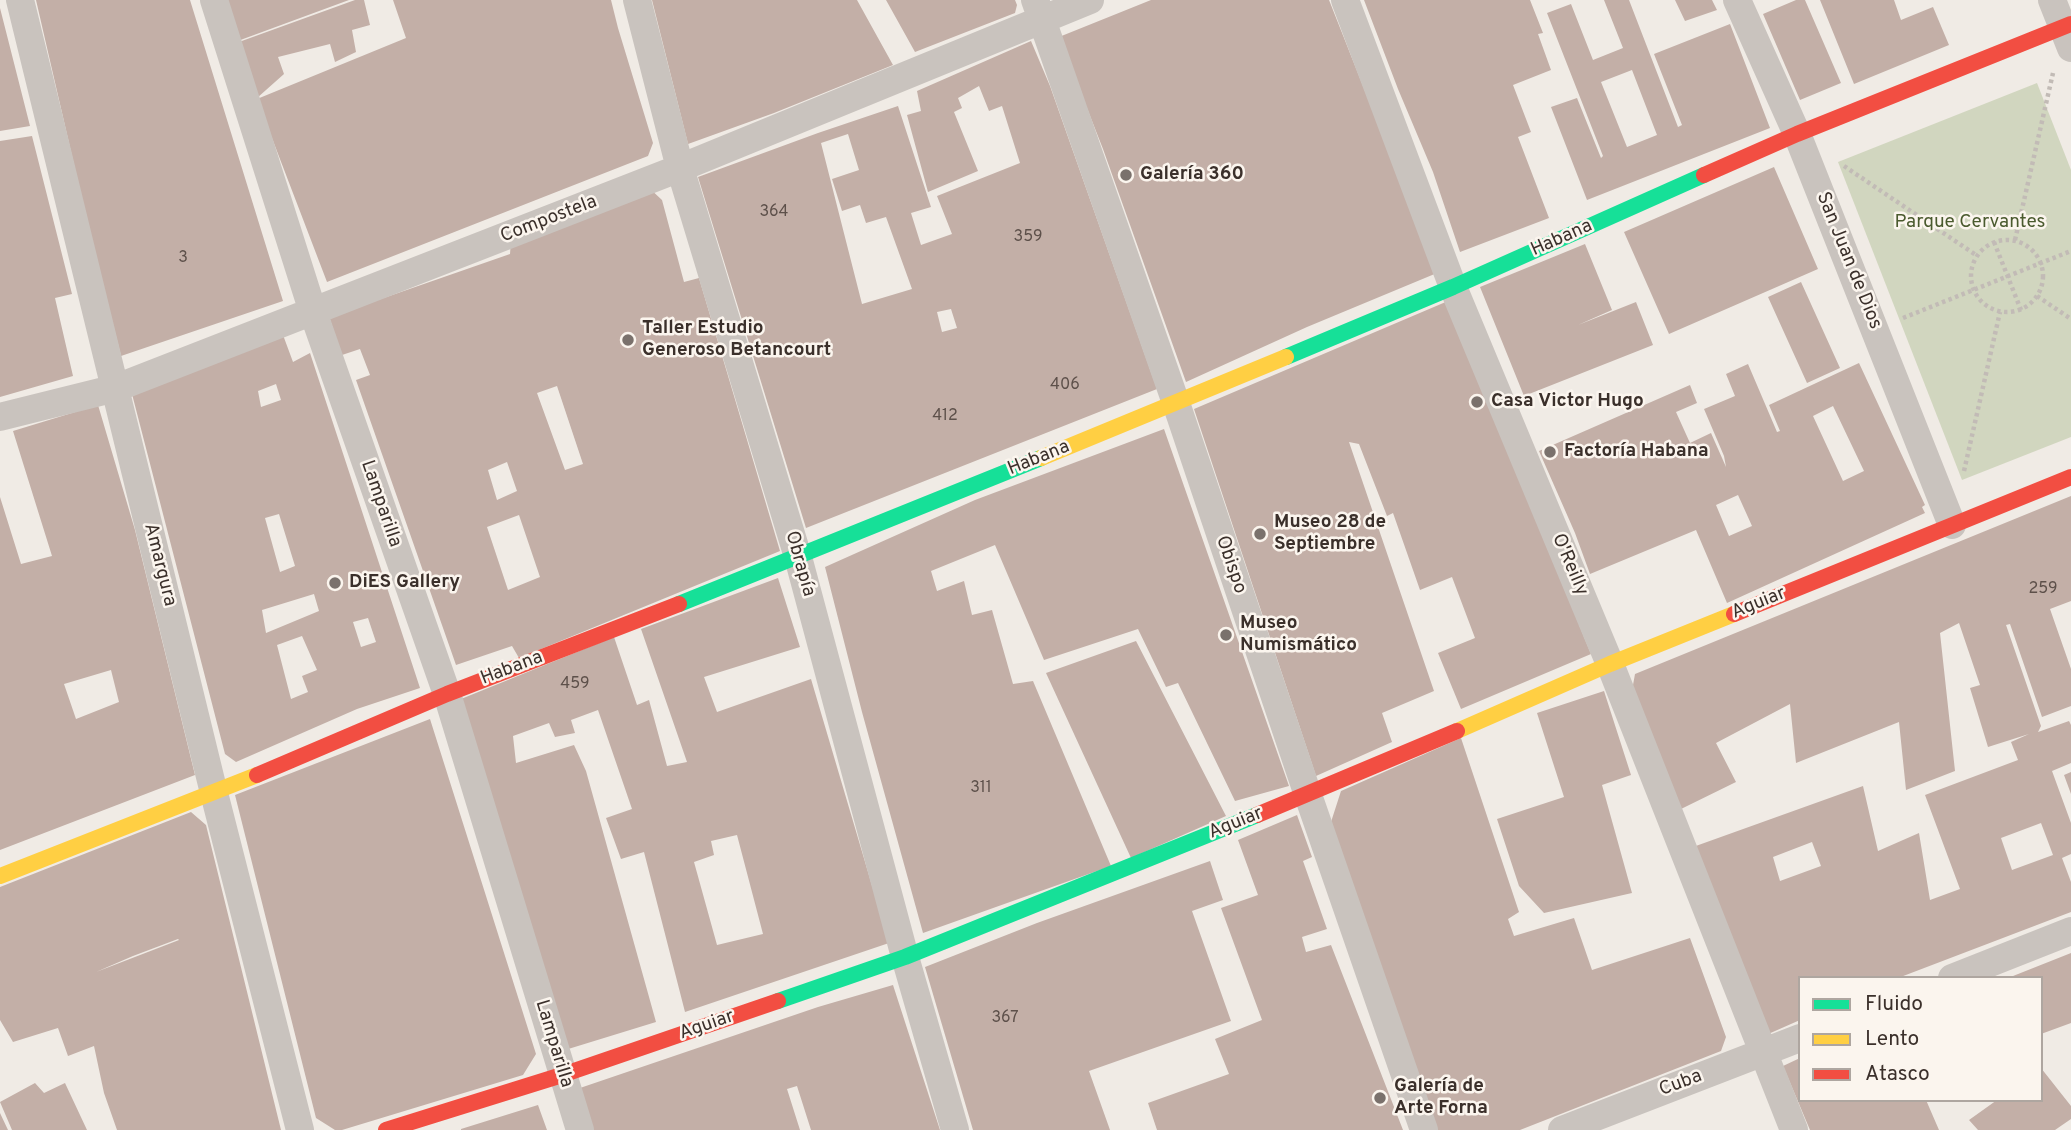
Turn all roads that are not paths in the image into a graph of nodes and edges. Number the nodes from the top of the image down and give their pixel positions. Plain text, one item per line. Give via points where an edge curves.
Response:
1 (20, 0) edge
2 (214, 0) edge
3 (637, 0) edge
4 (1090, 0) edge
5 (1345, 0) edge
6 (1737, 0) edge
7 (2052, 0) edge
8 (1038, 10) edge
9 (2068, 33) edge
10 (1797, 134) junction
11 (680, 168) junction
12 (1453, 287) junction
13 (313, 313) junction
14 (116, 388) junction
15 (1176, 403) junction
16 (0, 417) edge
17 (2071, 477) edge
18 (1952, 525) junction
19 (798, 557) junction
20 (1610, 664) junction
21 (447, 694) junction
22 (214, 793) junction
23 (1308, 795) junction
24 (0, 876) edge
25 (2071, 931) edge
26 (905, 957) junction
27 (1957, 976) edge
28 (1798, 1039) edge
29 (1764, 1053) junction
30 (562, 1075) junction
31 (300, 1130) edge
32 (386, 1130) edge
33 (580, 1130) edge
34 (955, 1130) edge
35 (1424, 1130) edge
36 (1562, 1130) edge
37 (1794, 1130) edge

1 - 14 street, Amargura
2 - 13 street, Lamparilla
3 - 11 street, Obrapía
4 - 8 street, Compostela
5 - 12 street, O'Reilly
6 - 10 street, San Juan de Dios
7 - 9 street
8 - 11 street, Compostela
8 - 15 street, Obispo
9 - 10 street, Habana
10 - 12 street, Habana
10 - 18 street, San Juan de Dios
11 - 13 street, Compostela
11 - 19 street, Obrapía
12 - 15 street, Habana
12 - 20 street, O'Reilly
13 - 14 street, Compostela
13 - 21 street, Lamparilla
14 - 16 street, Compostela
14 - 22 street, Amargura
15 - 19 street, Habana
15 - 23 street, Obispo
17 - 18 street, Aguiar
18 - 20 street, Aguiar
19 - 21 street, Habana
19 - 26 street, Obrapía
20 - 23 street, Aguiar
20 - 29 street, O'Reilly
21 - 22 street, Habana
21 - 30 street, Lamparilla
22 - 24 street, Habana
22 - 31 street, Amargura
23 - 26 street, Aguiar
23 - 35 street, Obispo
25 - 27 street
26 - 30 street, Aguiar
26 - 34 street, Obrapía
28 - 29 street, Cuba
29 - 36 street, Cuba
29 - 37 street, O'Reilly
30 - 32 street, Aguiar
30 - 33 street, Lamparilla

